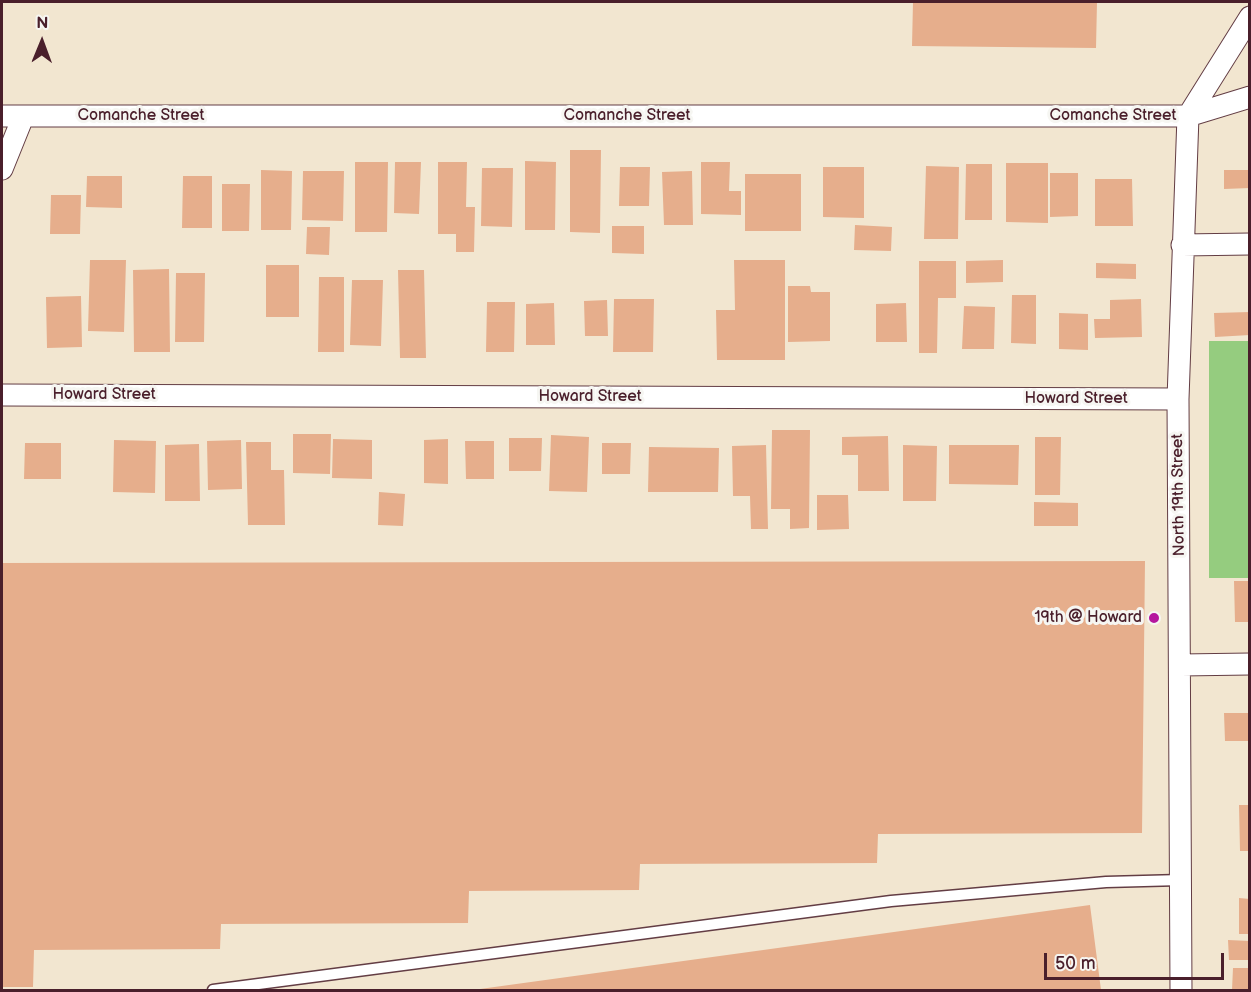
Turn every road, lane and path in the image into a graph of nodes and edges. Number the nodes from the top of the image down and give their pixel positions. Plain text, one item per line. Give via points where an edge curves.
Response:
1 (1250, 17) edge
2 (1250, 97) edge
3 (2, 116) edge
4 (1188, 116) junction
5 (23, 117) junction
6 (2, 168) edge
7 (1250, 244) edge
8 (1182, 245) junction
9 (2, 395) edge
10 (1178, 399) junction
11 (1250, 664) edge
12 (1181, 665) junction
13 (1181, 879) junction
14 (213, 990) edge
15 (1181, 990) edge

1 - 4 street, North 19th Street
2 - 4 street, Comanche Street
3 - 5 street, Comanche Street
4 - 5 street, Comanche Street
4 - 8 street, North 19th Street
5 - 6 street
7 - 8 street
8 - 10 street, North 19th Street
9 - 10 street, Howard Street
10 - 12 street, North 19th Street
11 - 12 street
12 - 13 street, North 19th Street
13 - 14 lane via 891,901
13 - 15 street, North 19th Street

